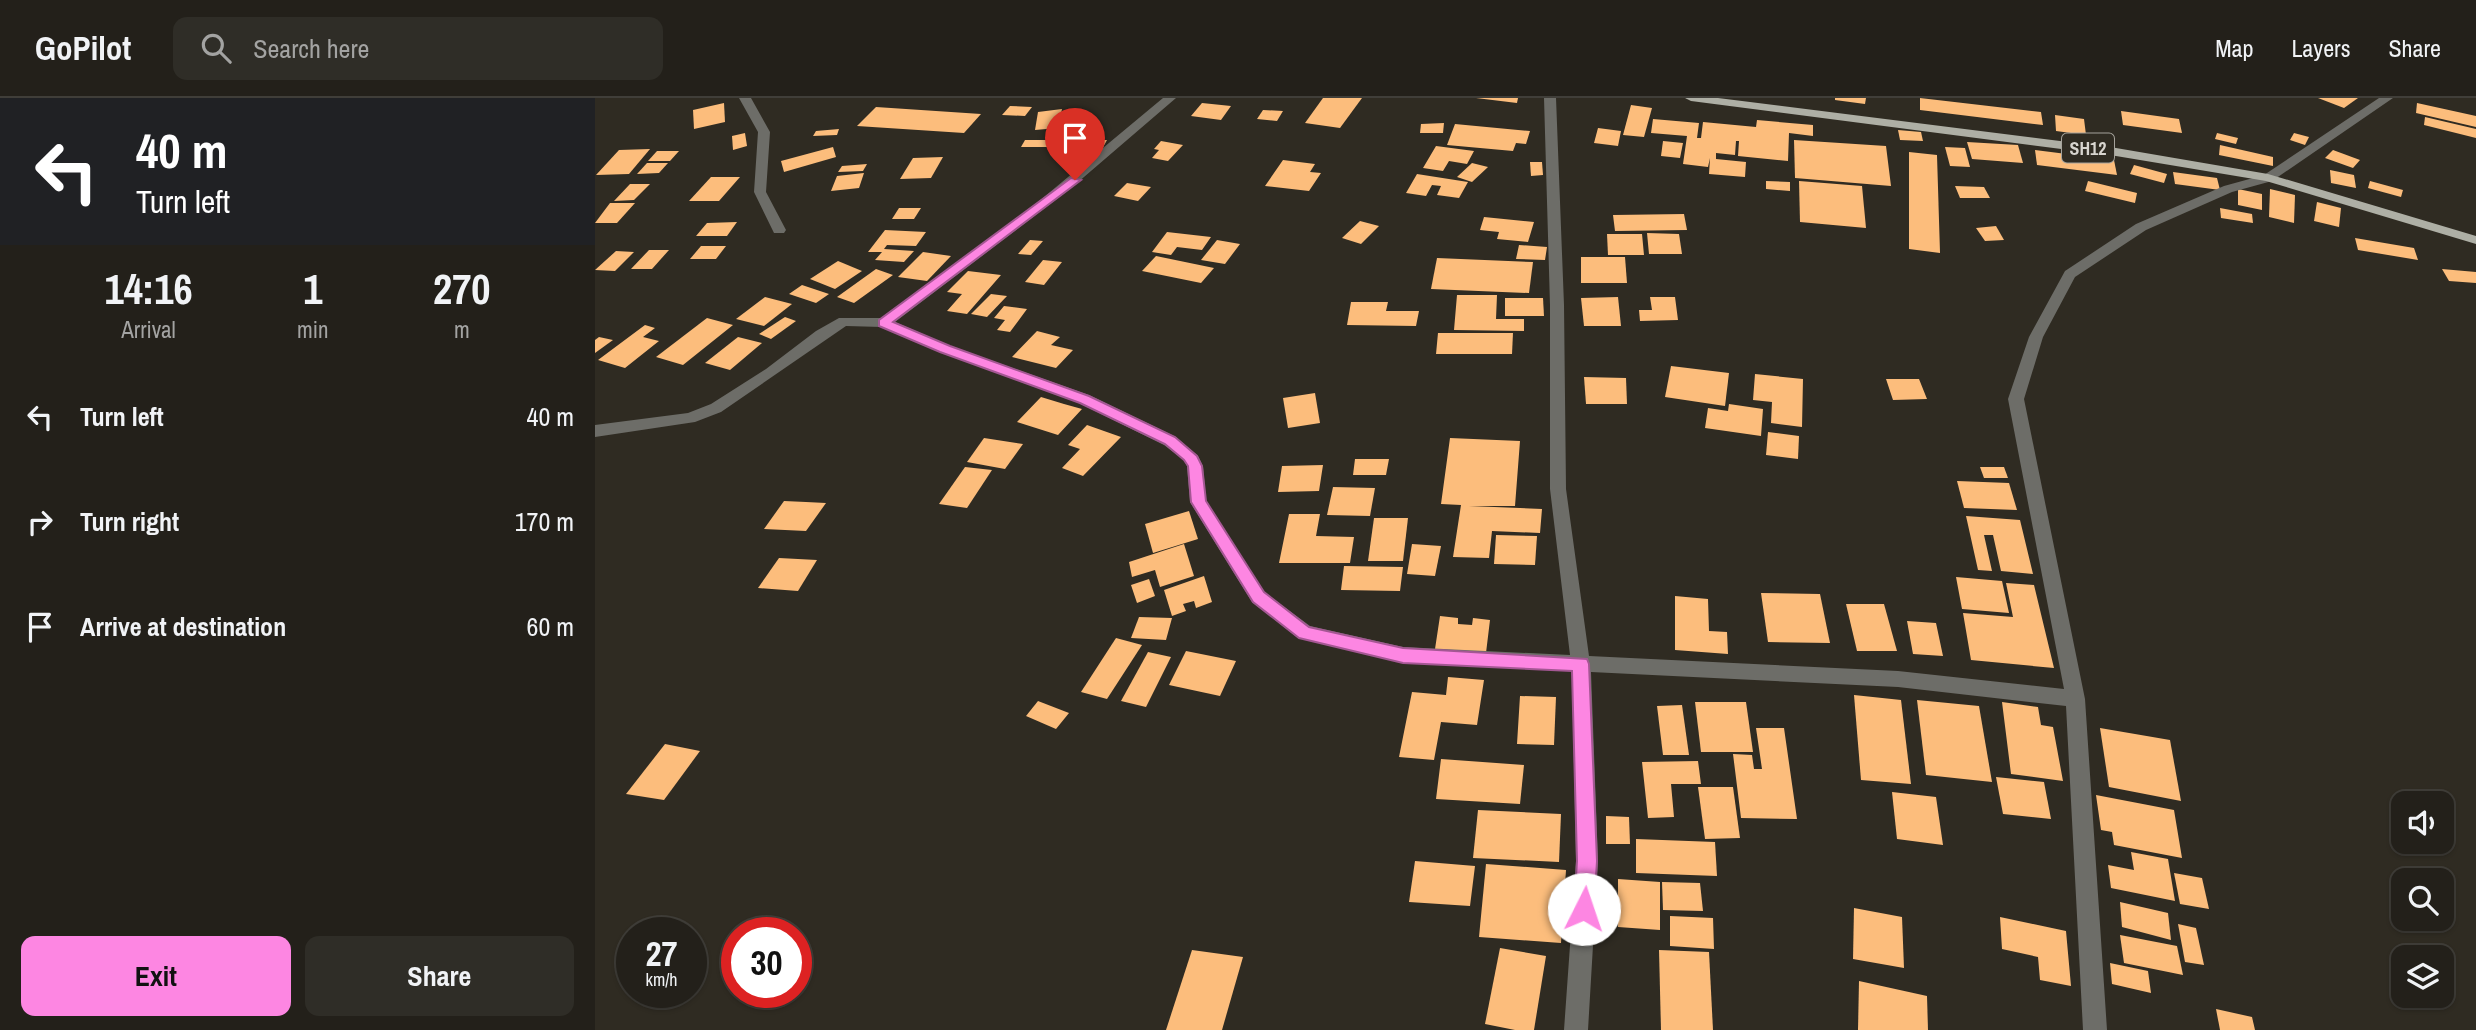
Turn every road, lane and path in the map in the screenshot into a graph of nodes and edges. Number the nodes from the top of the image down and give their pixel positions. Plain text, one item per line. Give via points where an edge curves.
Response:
1 (745, 98) edge
2 (1170, 98) edge
3 (1550, 98) edge
4 (1691, 98) edge
5 (2387, 98) edge
6 (2268, 178) junction
7 (779, 230) dead end
8 (2476, 240) edge
9 (884, 323) junction
10 (595, 430) edge
11 (1581, 664) junction
12 (2075, 699) junction
13 (1576, 1030) edge
14 (2095, 1030) edge

1 - 7 street via 764,132 760,192
2 - 9 street via 1055,196
3 - 11 street via 1558,489
4 - 6 main road, SH12 via 2116,152
5 - 6 street
6 - 8 main road, SH12
6 - 12 street via 2228,189 2141,227 2070,274 2036,337 2016,400
9 - 10 street via 844,321 716,408 690,418
9 - 11 street via 1084,399 1170,441 1190,456 1198,502 1258,597 1305,633 1403,656
11 - 12 street via 1898,679
11 - 13 street via 1587,861
12 - 14 street

